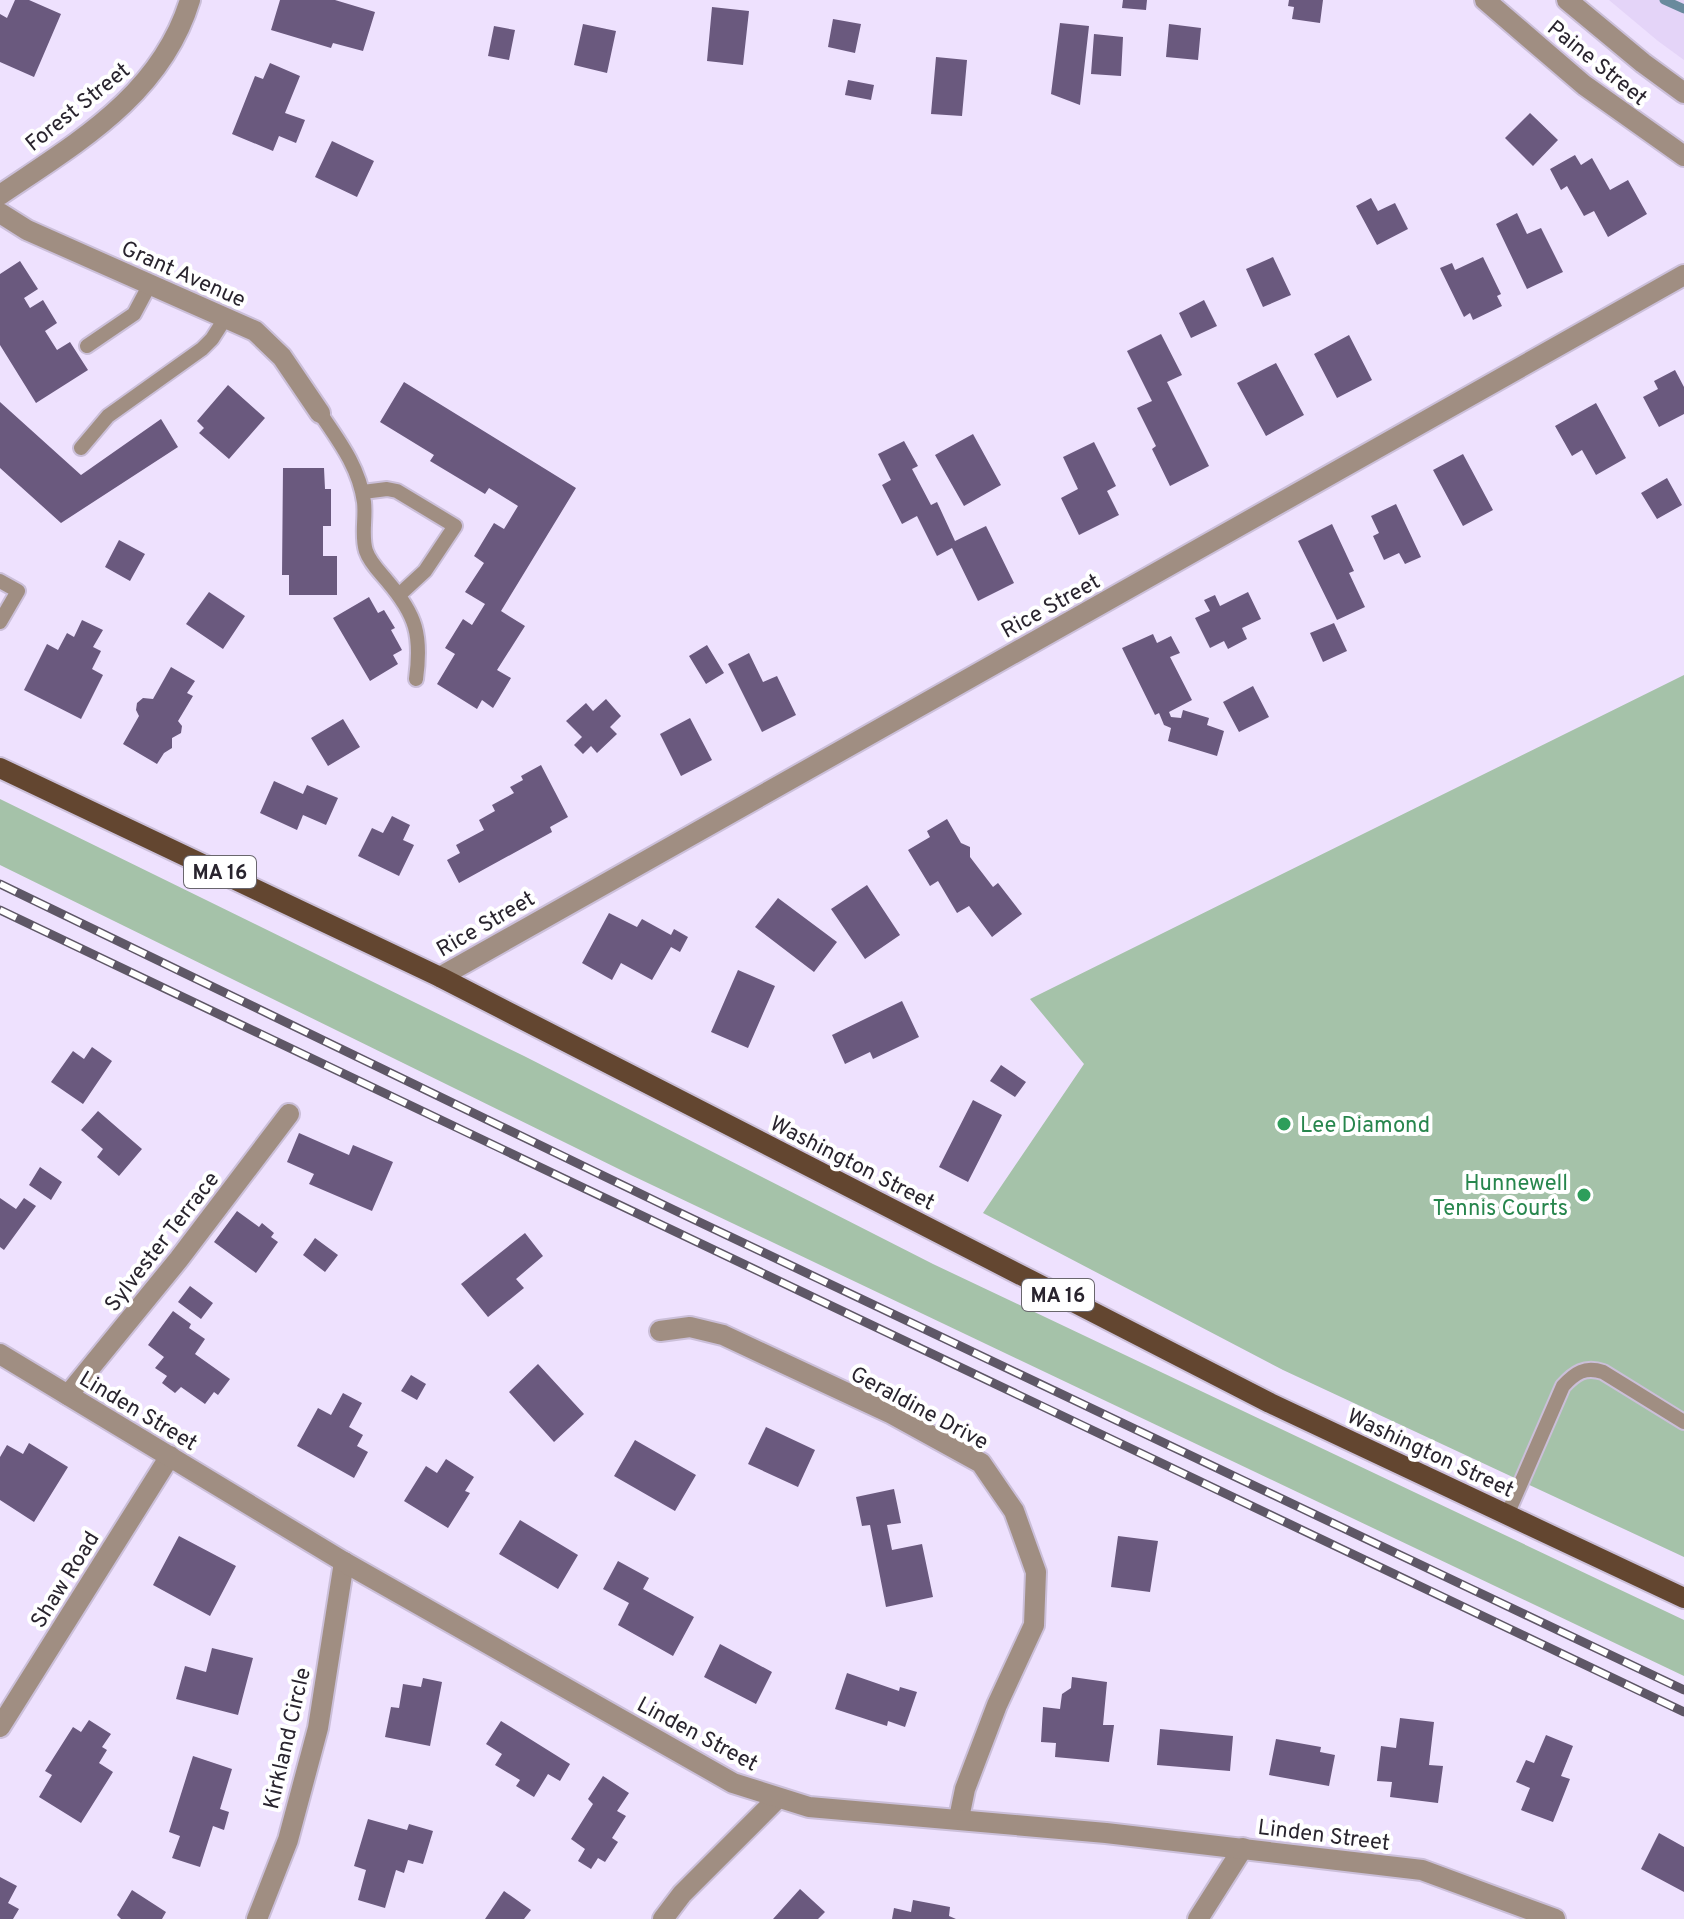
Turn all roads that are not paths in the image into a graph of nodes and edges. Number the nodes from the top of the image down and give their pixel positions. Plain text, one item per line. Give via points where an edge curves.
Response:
1 (190, 0) edge
2 (1485, 0) edge
3 (1567, 0) edge
4 (1684, 93) edge
5 (1684, 156) edge
6 (0, 195) edge
7 (0, 213) edge
8 (1684, 275) edge
9 (150, 284) junction
10 (226, 317) junction
11 (87, 346) dead end
12 (320, 413) joint
13 (81, 448) dead end
14 (363, 492) junction
15 (0, 581) edge
16 (399, 595) junction
17 (0, 622) edge
18 (416, 679) dead end
19 (0, 768) edge
20 (440, 977) junction
21 (289, 1114) dead end
22 (660, 1331) dead end
23 (0, 1354) edge
24 (68, 1395) junction
25 (1684, 1422) edge
26 (170, 1456) junction
27 (1507, 1515) junction
28 (344, 1562) junction
29 (1684, 1598) edge
30 (0, 1727) edge
31 (777, 1799) junction
32 (959, 1818) junction
33 (1243, 1848) junction
34 (257, 1919) edge
35 (663, 1919) edge
36 (1198, 1919) edge
37 (1555, 1919) edge

1 - 6 street, Forest Street via 170,50 133,97
2 - 5 street, Paine Street via 1584,85
3 - 4 street, Paine Street
7 - 9 street, Grant Avenue
8 - 20 street, Rice Street
9 - 10 street, Grant Avenue
9 - 11 lane via 134,314
10 - 12 street, Grant Avenue via 270,343
10 - 13 lane via 202,349 108,416
12 - 14 lane via 354,465
14 - 16 lane via 366,551
14 - 16 lane via 397,491 455,526 425,571
15 - 17 lane via 18,591
16 - 18 lane via 418,635
19 - 20 main road, Washington Street / MA 16
20 - 27 main road, Washington Street / MA 16 via 1257,1396
21 - 24 street, Sylvester Terrace
22 - 32 street, Geraldine Drive via 690,1327 723,1335 892,1414 981,1463 1014,1511 1036,1572 1034,1625 997,1705
23 - 24 street, Linden Street
24 - 26 street, Linden Street
25 - 27 lane via 1603,1372 1578,1372 1563,1386
26 - 28 street, Linden Street
26 - 30 street, Shaw Road
27 - 29 main road, Washington Street / MA 16
28 - 31 street, Linden Street via 733,1783
28 - 34 street, Kirkland Circle via 318,1728 288,1840
31 - 32 street, Linden Street via 857,1813
31 - 35 street
32 - 33 street, Linden Street
33 - 36 street
33 - 37 street, Linden Street via 1422,1870

